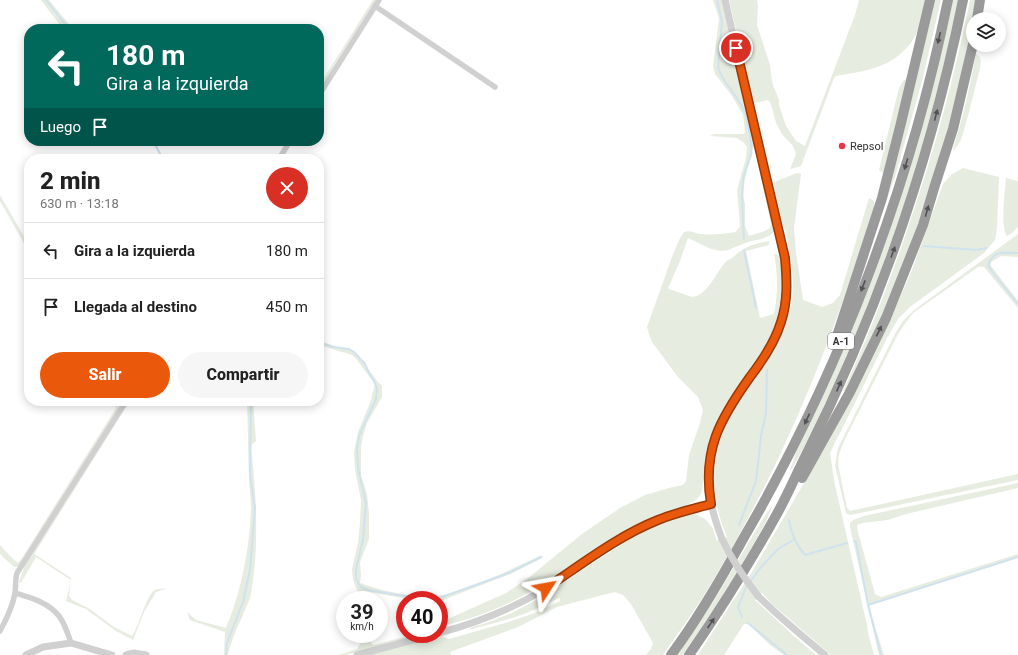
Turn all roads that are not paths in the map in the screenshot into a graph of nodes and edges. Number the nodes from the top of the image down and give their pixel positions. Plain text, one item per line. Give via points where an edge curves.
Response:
1 (379, 0) edge
2 (725, 0) edge
3 (930, 0) edge
4 (948, 0) edge
5 (963, 0) edge
6 (980, 0) edge
7 (375, 6) junction
8 (979, 12) edge
9 (971, 52) edge
10 (324, 87) edge
11 (495, 87) dead end
12 (814, 403) junction
13 (123, 406) edge
14 (711, 504) junction
15 (778, 511) junction
16 (15, 593) junction
17 (448, 630) edge
18 (0, 631) edge
19 (71, 643) junction
20 (402, 643) edge
21 (26, 655) edge
22 (112, 655) edge
23 (126, 655) edge
24 (146, 655) edge
25 (357, 655) edge
26 (671, 655) edge
27 (689, 655) edge
28 (825, 655) edge

1 - 7 street
2 - 14 street via 783,251 787,289 786,302 774,341 729,408 713,444 708,482
3 - 12 highway via 882,198
4 -> 12 highway, A-1 via 927,90 886,225
15 -> 5 highway, A-1 via 830,407 902,226 926,152
6 - 8 highway
7 - 10 street
7 - 11 street
15 -> 9 highway via 801,480 850,392 886,318 923,225 953,129
12 -> 26 highway, A-1 via 765,503 716,587
13 - 16 street via 17,573
14 - 17 street via 642,527 523,602
14 - 28 street, bridge via 722,539 739,571 772,610
27 -> 15 highway, A-1 via 728,598
16 - 18 street
16 - 19 street via 41,602 53,610 60,617
19 - 21 street via 44,647
19 - 22 street
20 - 25 street
23 - 24 street

